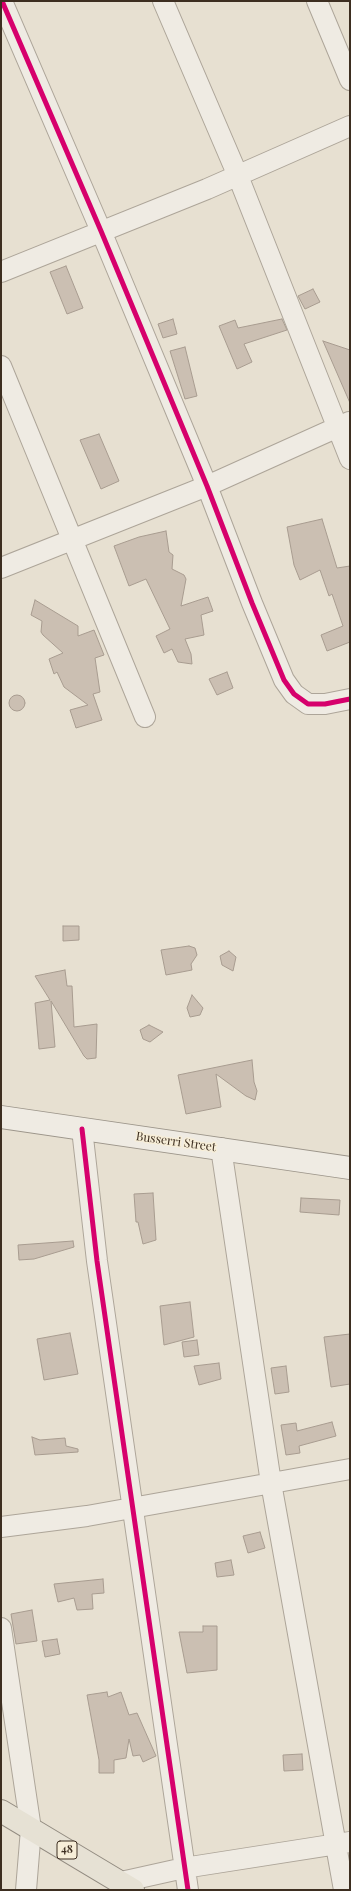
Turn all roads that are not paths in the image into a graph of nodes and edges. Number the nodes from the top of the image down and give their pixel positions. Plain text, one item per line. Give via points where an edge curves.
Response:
1 (2, 1) edge
2 (163, 1) edge
3 (317, 1) edge
4 (350, 80) edge
5 (350, 126) edge
6 (238, 176) junction
7 (101, 231) junction
8 (1, 272) edge
9 (1, 366) edge
10 (344, 424) edge
11 (350, 459) edge
12 (207, 486) junction
13 (72, 539) junction
14 (1, 568) edge
15 (350, 699) edge
16 (145, 718) dead end
17 (1, 1118) edge
18 (82, 1129) junction
19 (221, 1148) junction
20 (350, 1168) edge
21 (350, 1468) edge
22 (272, 1483) junction
23 (132, 1508) junction
24 (1, 1527) edge
25 (1, 1628) edge
26 (1, 1811) edge
27 (31, 1829) junction
28 (343, 1843) edge
29 (184, 1868) junction
30 (127, 1886) edge
31 (26, 1890) edge
32 (188, 1890) edge
33 (344, 1890) edge

1 - 7 street
2 - 6 street
3 - 4 street
5 - 6 street
6 - 7 street
6 - 10 street
7 - 8 street
7 - 12 street
9 - 13 street
10 - 11 street
10 - 12 street
12 - 13 street
12 - 15 street via 284,680 294,694 308,704 325,704
13 - 14 street
13 - 16 street
17 - 18 main road, Busserri Street
18 - 19 main road, Busserri Street
18 - 23 street via 97,1261
19 - 20 main road, Busserri Street
19 - 22 street
21 - 22 street
22 - 23 street
22 - 28 street
23 - 24 street
23 - 29 street
25 - 27 street
26 - 27 main road, 48
27 - 30 main road, 48
27 - 31 street
28 - 29 street
28 - 33 street
29 - 30 street
29 - 32 street

